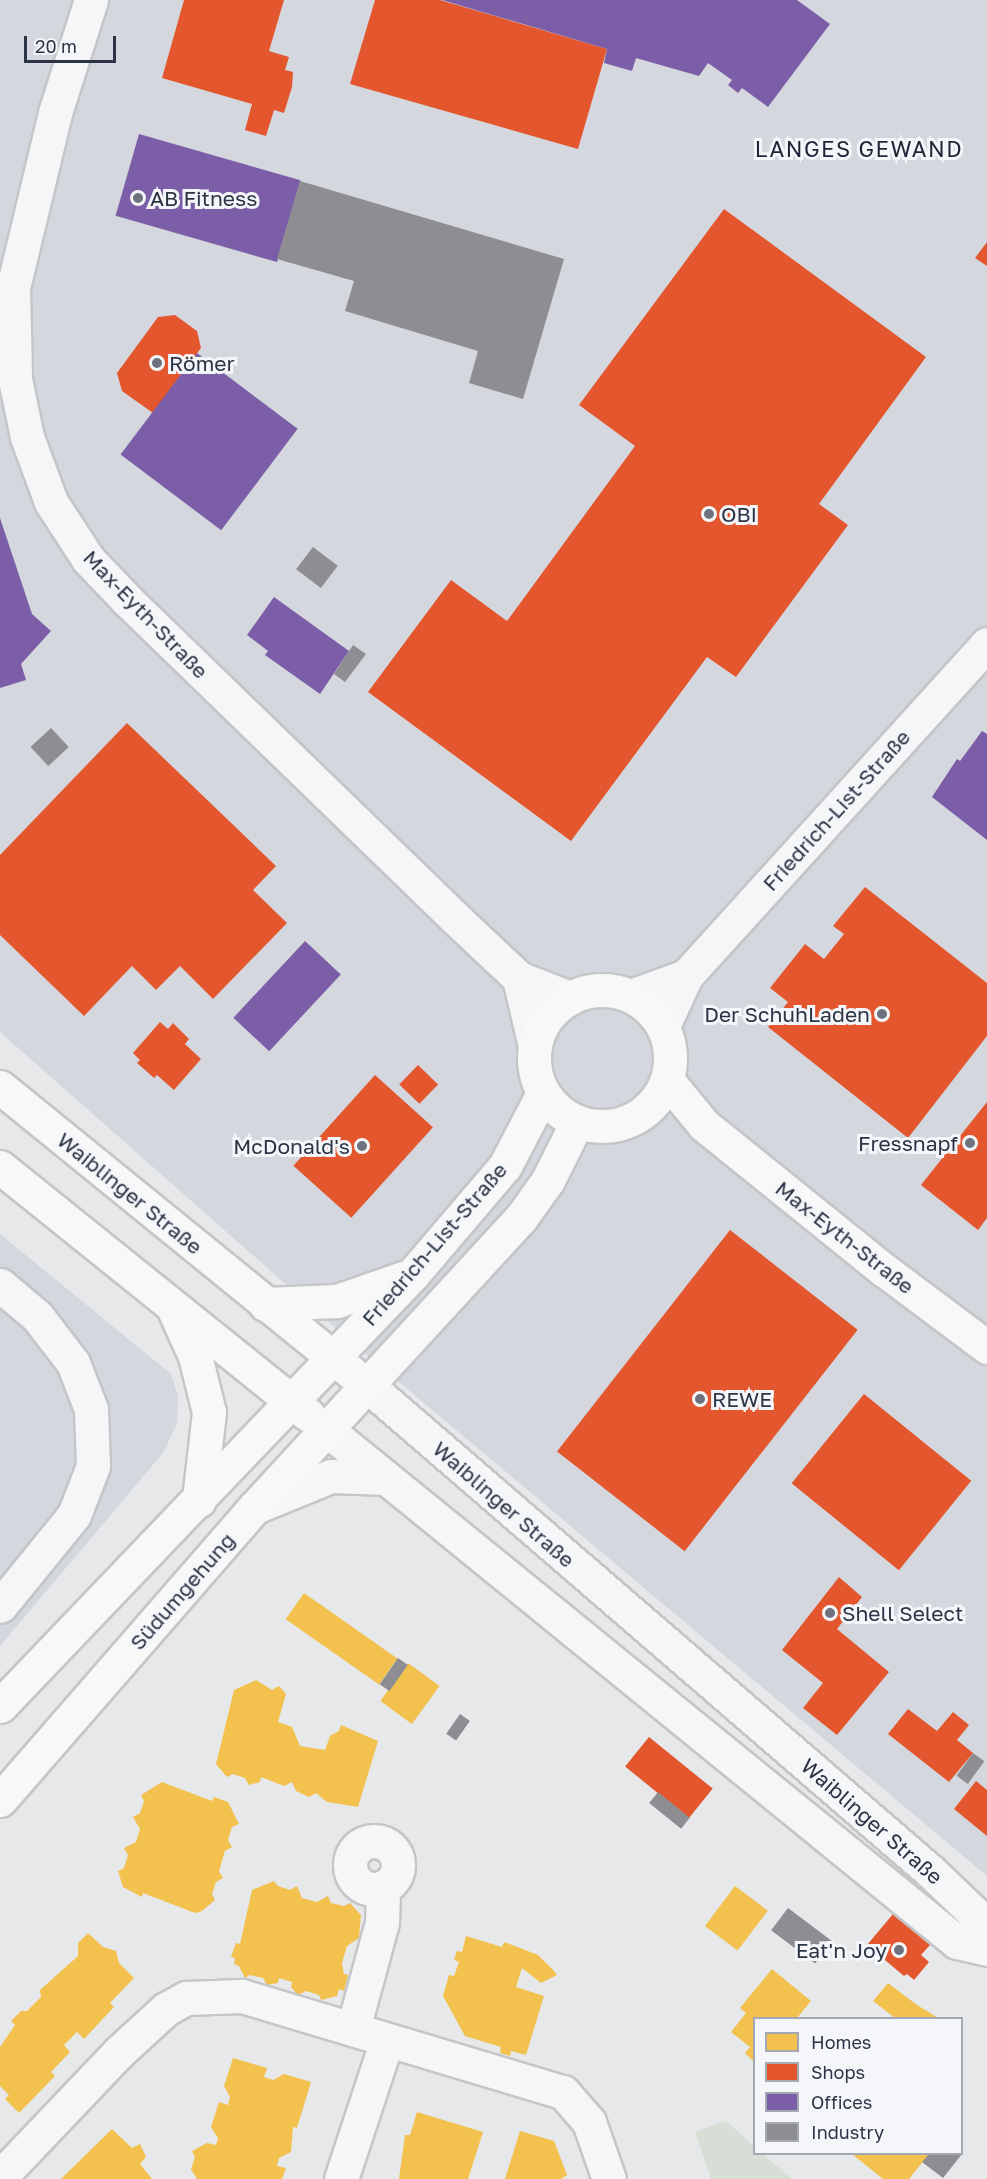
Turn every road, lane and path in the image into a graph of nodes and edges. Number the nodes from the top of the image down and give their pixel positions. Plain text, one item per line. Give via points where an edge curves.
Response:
1 (91, 0) edge
2 (987, 644) edge
3 (686, 976) junction
4 (519, 978) junction
5 (631, 996) junction
6 (570, 998) junction
7 (663, 1026) junction
8 (535, 1046) junction
9 (667, 1080) junction
10 (0, 1087) edge
11 (543, 1093) junction
12 (578, 1122) junction
13 (624, 1123) junction
14 (704, 1125) junction
15 (0, 1167) edge
16 (413, 1274) junction
17 (0, 1285) edge
18 (171, 1302) junction
19 (265, 1304) junction
20 (987, 1347) edge
21 (333, 1358) junction
22 (368, 1386) junction
23 (291, 1401) junction
24 (326, 1430) junction
25 (387, 1478) junction
26 (199, 1500) junction
27 (255, 1508) junction
28 (0, 1606) edge
29 (0, 1706) edge
30 (0, 1800) edge
31 (383, 1887) dead end
32 (987, 1941) edge
33 (987, 1948) edge
34 (353, 2029) junction
35 (387, 2040) junction
36 (0, 2177) edge
37 (341, 2179) edge
38 (609, 2179) edge

1 - 4 street, Max-Eyth-Straße via 55,113 13,288 15,379 27,437 51,502 88,559 127,600
2 - 3 street, Friedrich-List-Straße
3 - 5 street, Friedrich-List-Straße
3 - 7 street, Friedrich-List-Straße
4 - 6 street, Max-Eyth-Straße
4 - 8 street
5 - 6 main road, Friedrich-List-Straße via 593,990
5 - 7 main road, Friedrich-List-Straße via 650,1009
6 - 8 main road, Friedrich-List-Straße via 544,1023
7 - 9 main road, Friedrich-List-Straße via 670,1046
8 - 11 main road, Friedrich-List-Straße via 534,1073
9 - 13 main road, Friedrich-List-Straße via 647,1110
9 - 14 main road, Max-Eyth-Straße
10 - 19 main road, Waiblinger Straße
11 - 12 main road, Friedrich-List-Straße via 558,1110
11 - 16 main road, Friedrich-List-Straße via 504,1166
12 - 13 main road, Friedrich-List-Straße via 602,1126
12 - 22 main road via 548,1180 521,1218
13 - 14 main road
14 - 20 main road, Max-Eyth-Straße
15 - 18 main road, Waiblinger Straße
16 - 19 main road via 337,1301
16 - 21 main road, Friedrich-List-Straße
17 - 28 street via 38,1316 73,1363 91,1410 93,1466 74,1515
18 - 23 main road, Waiblinger Straße
18 - 26 main road via 195,1356 209,1412
19 - 21 main road, Waiblinger Straße
21 - 22 main road, Waiblinger Straße
21 - 23 main road
22 - 24 main road, Südumgehung
22 - 32 street, Waiblinger Straße via 930,1871 973,1912
23 - 24 main road, Waiblinger Straße
23 - 26 main road
24 - 25 street, Waiblinger Straße
24 - 27 main road, Südumgehung
25 - 27 street via 331,1476
25 - 33 street, Waiblinger Straße via 957,1942
26 - 29 main road
27 - 30 main road, Südumgehung
31 - 34 street via 382,1922
34 - 35 street
34 - 36 street via 242,1996 186,1998 165,2009 119,2052
35 - 37 street
35 - 38 street via 563,2092 589,2122

